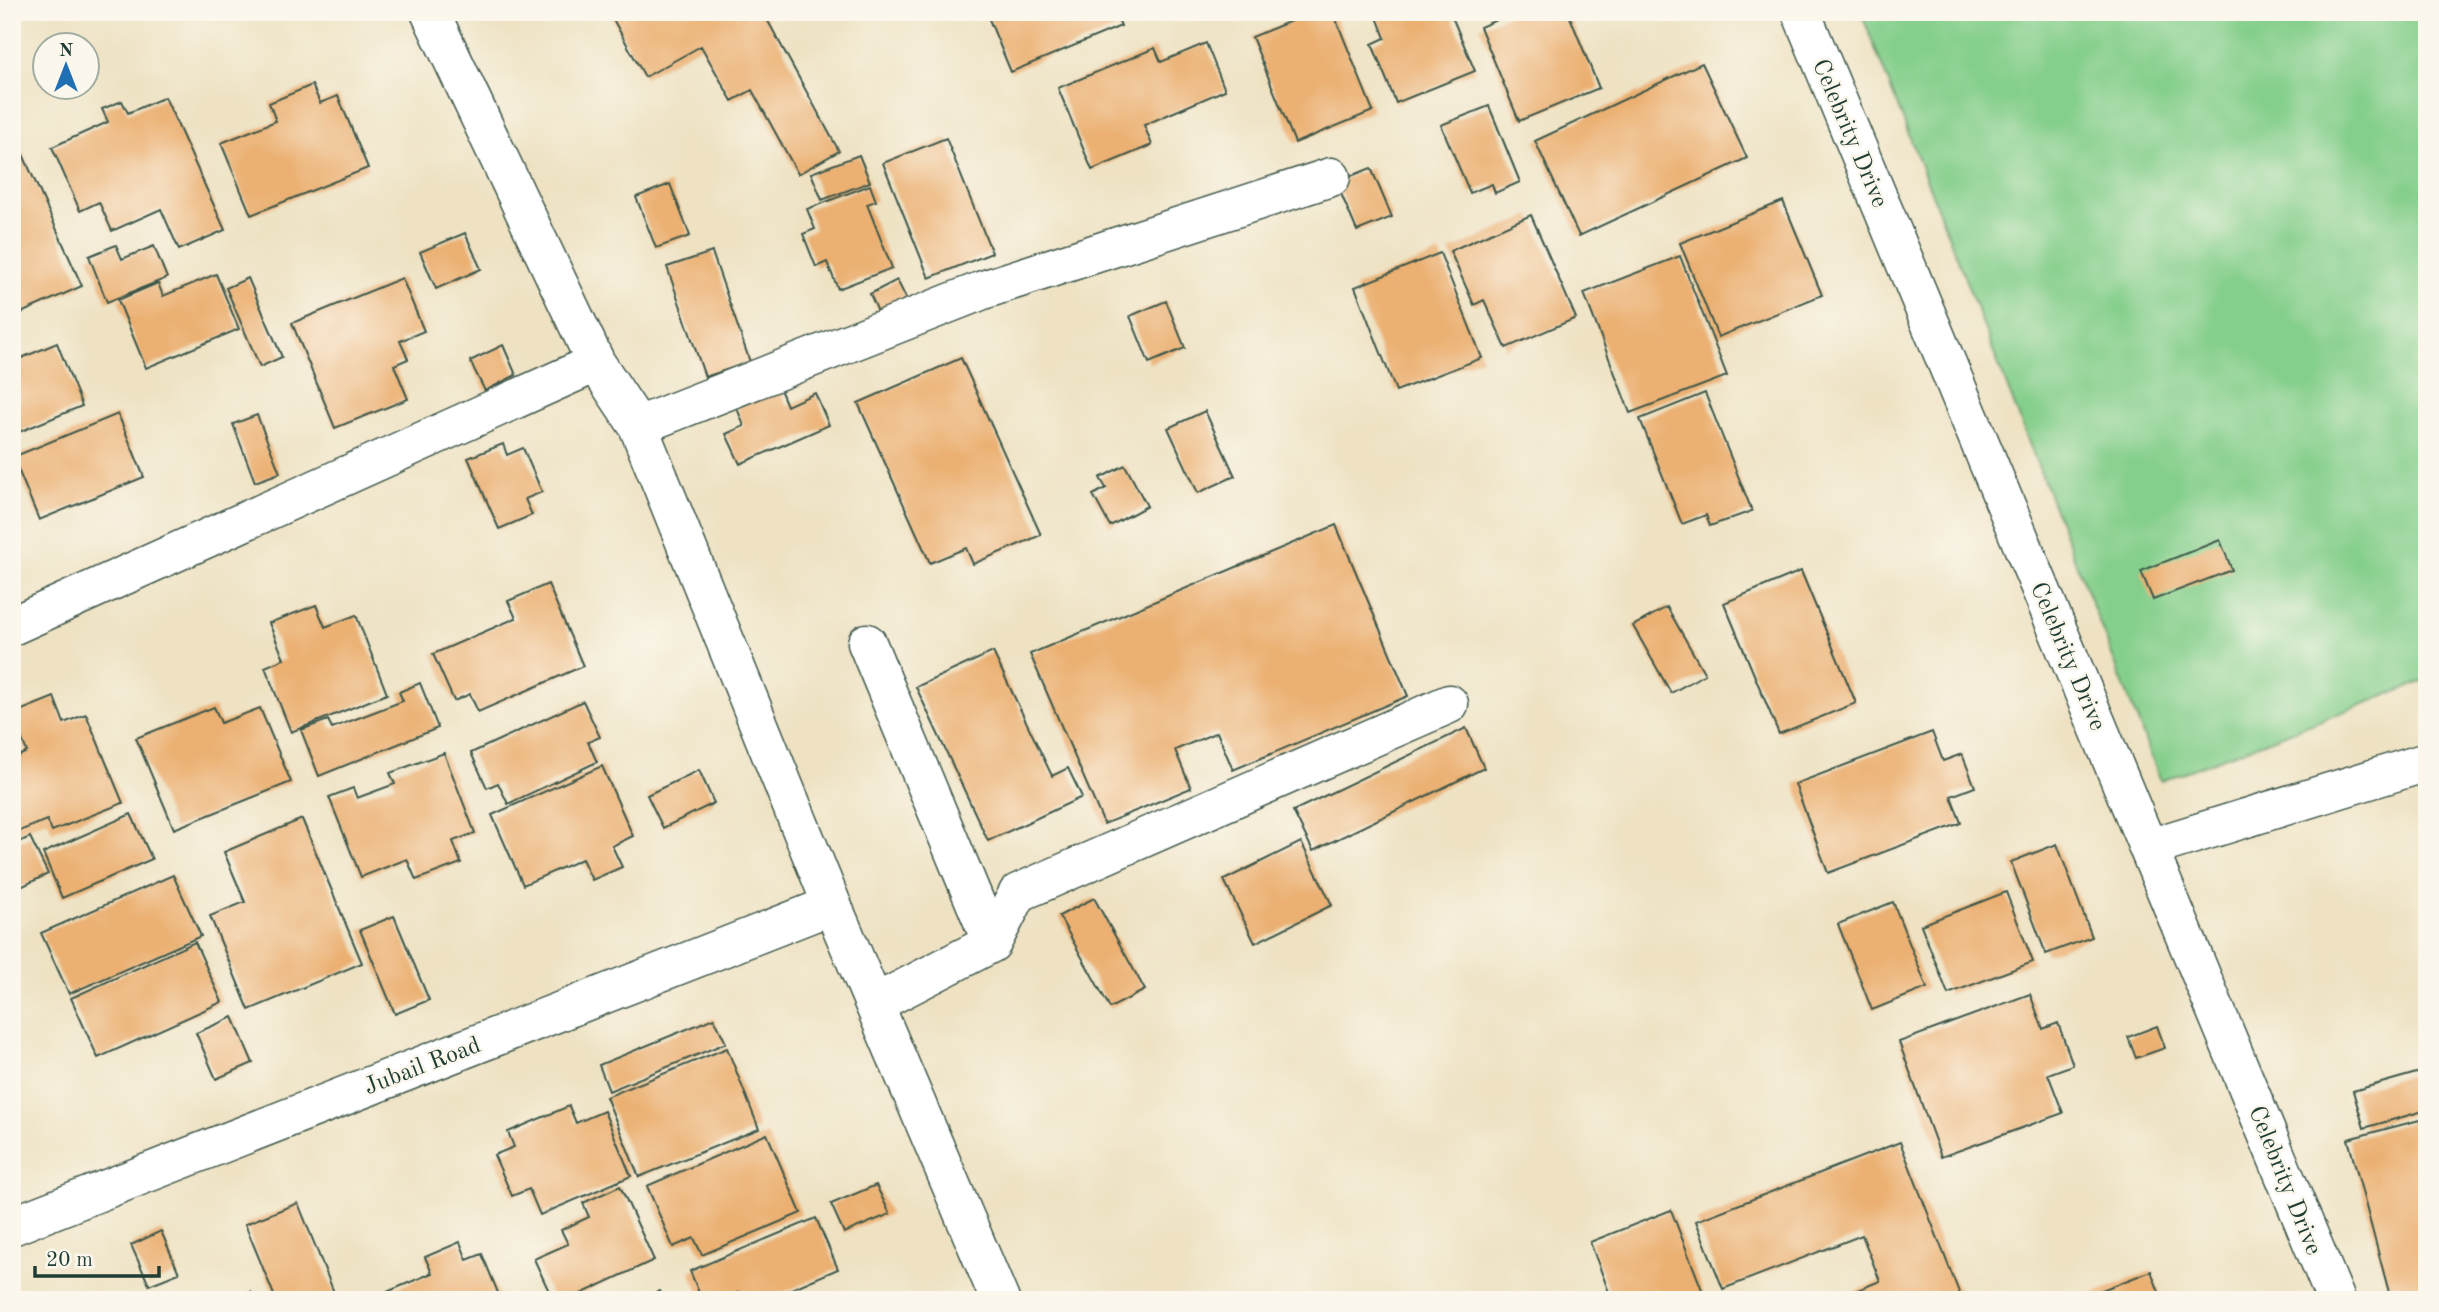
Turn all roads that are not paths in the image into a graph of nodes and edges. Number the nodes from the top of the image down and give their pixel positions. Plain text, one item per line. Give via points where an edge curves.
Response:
1 (430, 12) edge
2 (1801, 12) edge
3 (1331, 177) dead end
4 (596, 363) junction
5 (638, 426) junction
6 (12, 626) edge
7 (867, 643) dead end
8 (1449, 704) dead end
9 (2427, 762) edge
10 (2149, 848) junction
11 (832, 905) junction
12 (992, 943) junction
13 (876, 1003) junction
14 (12, 1226) edge
15 (1000, 1300) edge
16 (2336, 1300) edge

1 - 4 street
2 - 10 street, Celebrity Drive
3 - 5 street via 983,290
4 - 5 street
4 - 6 street
5 - 11 street
7 - 12 street
8 - 12 street via 1018,893
9 - 10 street
10 - 16 street, Celebrity Drive
11 - 13 street
11 - 14 street, Jubail Road
12 - 13 street
13 - 15 street

